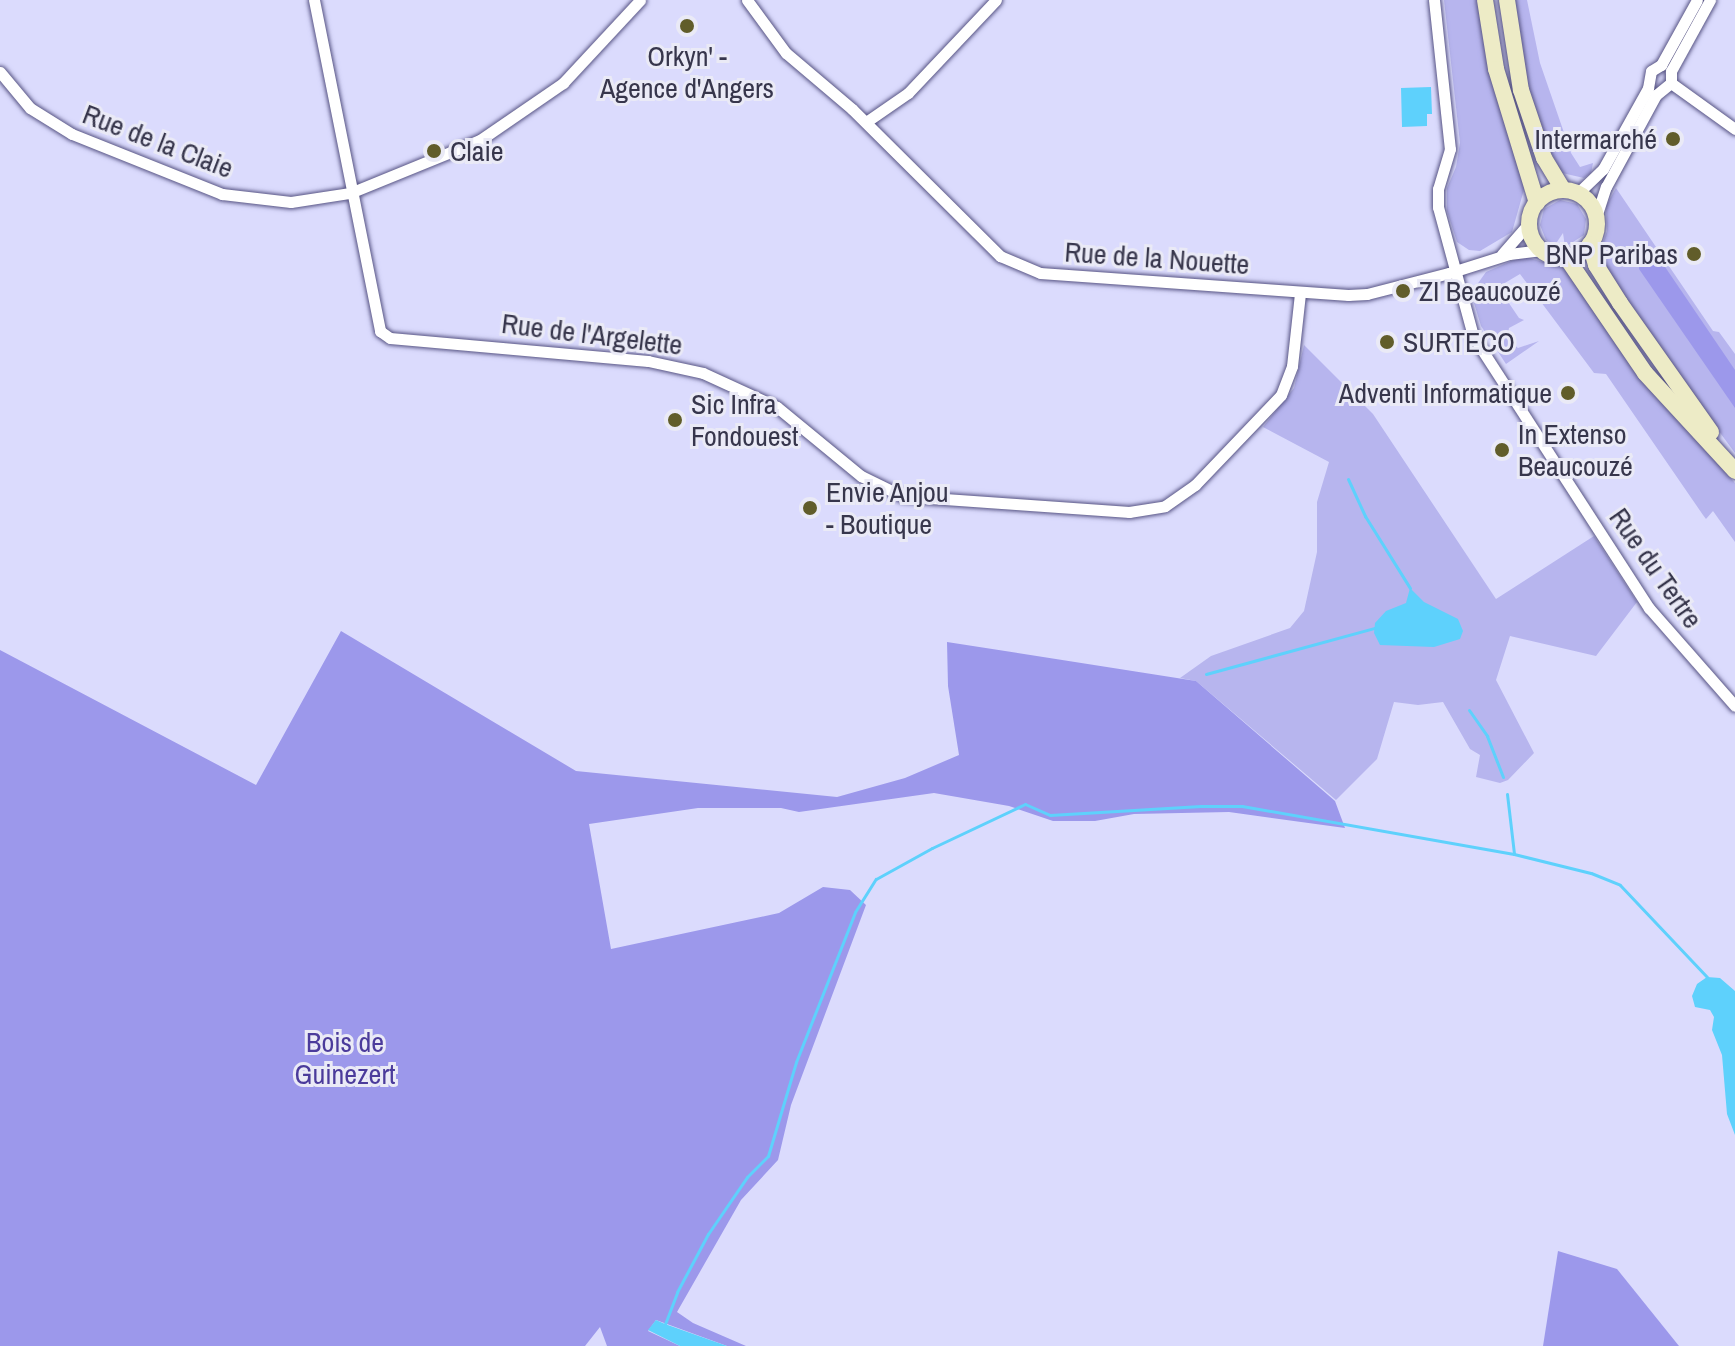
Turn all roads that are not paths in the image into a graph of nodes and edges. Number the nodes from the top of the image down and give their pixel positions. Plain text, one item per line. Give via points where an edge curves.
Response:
1 (314, 0) edge
2 (640, 0) edge
3 (747, 0) edge
4 (996, 0) edge
5 (1434, 0) edge
6 (1485, 0) edge
7 (1507, 0) edge
8 (1697, 0) edge
9 (1710, 0) edge
10 (0, 72) edge
11 (1666, 77) junction
12 (1650, 83) junction
13 (866, 122) junction
14 (1735, 129) edge
15 (1570, 192) junction
16 (350, 193) junction
17 (1537, 203) junction
18 (1596, 217) junction
19 (1530, 222) junction
20 (1590, 244) junction
21 (1542, 250) junction
22 (1498, 257) junction
23 (1566, 257) junction
24 (1454, 271) junction
25 (1300, 293) junction
26 (1735, 469) edge
27 (1735, 706) edge

1 - 16 street, Rue de l'Argelette
2 - 16 street, Rue de la Claie via 563,83 516,119 468,147
3 - 13 street, Rue de la Nouette via 786,53
4 - 13 street via 908,93
5 - 24 street, Rue du Tertre via 1450,149 1438,207
6 - 17 main road via 1496,69
7 - 15 main road via 1521,90 1544,158
8 - 11 street
9 - 11 street
10 - 16 street, Rue de la Claie via 16,95 51,124 205,189 270,201
11 - 12 street
11 - 12 street via 1651,71
11 - 14 street
11 - 18 street via 1606,187
12 - 15 street via 1603,169
13 - 25 street, Rue de la Nouette via 1000,256 1020,267 1040,273
15 - 17 main road via 1548,194
15 - 18 main road via 1590,203
16 - 25 street, Rue de l'Argelette via 375,319 390,338 648,361 703,373 777,407 881,489 928,499 1129,512 1165,506 1195,485 1281,395 1292,366
17 - 19 main road
18 - 20 main road
19 - 21 main road
19 - 22 street, Rue de la Nouette
20 - 23 main road
20 - 26 main road via 1596,265 1620,303
21 - 22 street, Rue de la Nouette
21 - 23 main road
22 - 24 street, Rue de la Nouette
23 - 26 main road via 1645,373
24 - 25 street, Rue de la Nouette via 1367,294
24 - 27 street, Rue du Tertre via 1473,336 1649,608

